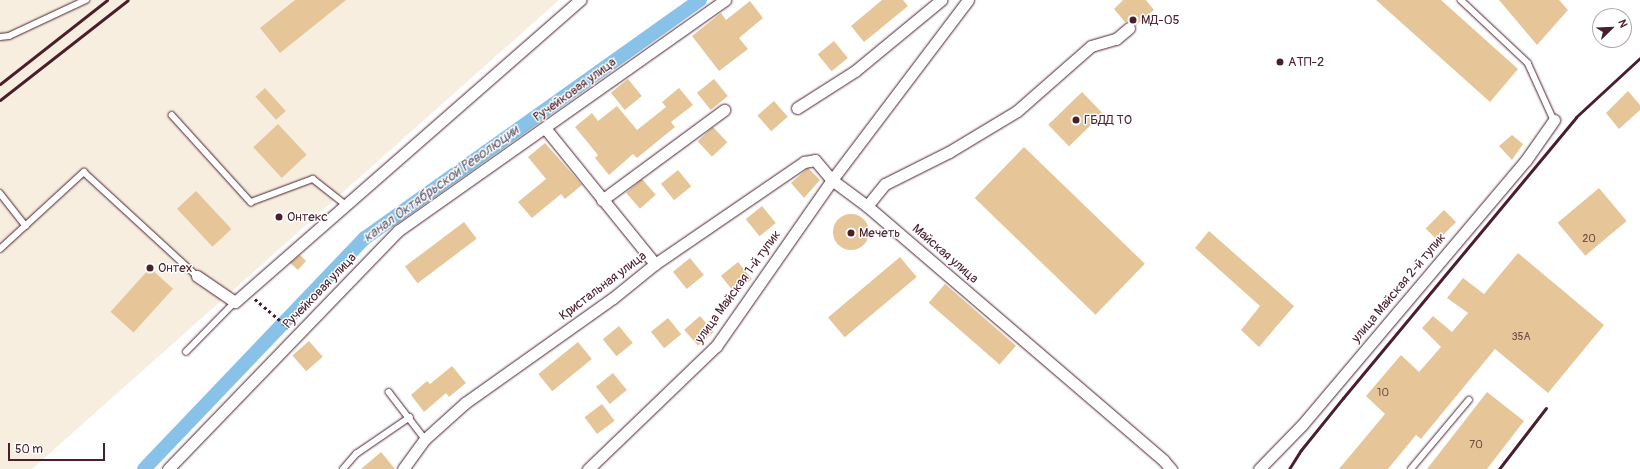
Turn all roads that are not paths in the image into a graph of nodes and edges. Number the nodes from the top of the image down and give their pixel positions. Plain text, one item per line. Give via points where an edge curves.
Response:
1 (86, 0) edge
2 (580, 0) edge
3 (725, 0) edge
4 (942, 0) edge
5 (968, 0) edge
6 (1461, 0) edge
7 (1129, 28) dead end
8 (0, 37) edge
9 (797, 108) dead end
10 (724, 110) dead end
11 (172, 115) dead end
12 (1554, 120) joint
13 (545, 128) junction
14 (832, 180) junction
15 (0, 193) edge
16 (602, 200) junction
17 (346, 205) junction
18 (867, 206) junction
19 (26, 226) junction
20 (0, 249) edge
21 (655, 264) junction
22 (198, 276) joint
23 (235, 302) junction
24 (186, 352) dead end
25 (389, 392) dead end
26 (1469, 400) dead end
27 (410, 417) junction
28 (425, 439) junction
29 (168, 469) edge
30 (343, 469) edge
31 (403, 469) edge
32 (588, 469) edge
33 (1171, 469) edge
34 (1260, 469) edge
35 (1411, 469) edge

1 - 8 lane via 9,36
2 - 17 street
3 - 13 street, Ручейковая улица
4 - 9 street via 855,70
5 - 14 street
6 - 12 lane via 1528,63
7 - 18 street via 1116,39 1091,46 1017,111 949,152 885,184
10 - 16 street
11 - 17 lane via 251,202 313,179
12 - 34 street, улица Майская 2-й тупик via 1526,160 1302,425
13 - 16 street
13 - 29 street, Ручейковая улица via 399,230
14 - 18 street, Майская улица
14 - 21 street, Кристальная улица via 815,160 804,162
14 - 32 street, улица Майская 1-й тупик via 716,346
15 - 19 lane
16 - 21 street
17 - 23 street
18 - 33 street, Майская улица
19 - 20 lane
19 - 22 lane via 84,172
21 - 28 street, Кристальная улица via 612,298 465,403
22 - 23 street
23 - 24 lane
25 - 27 lane
26 - 35 lane
27 - 28 lane
27 - 30 lane via 356,454
28 - 31 street, Кристальная улица

